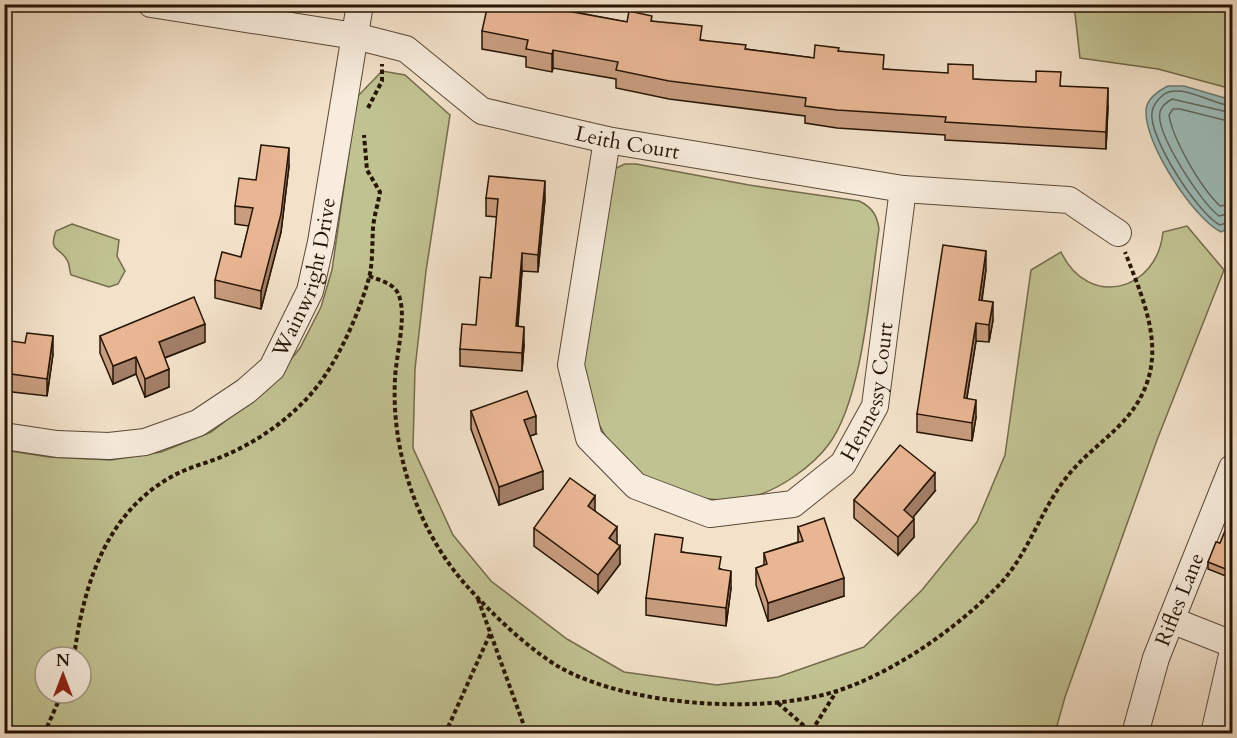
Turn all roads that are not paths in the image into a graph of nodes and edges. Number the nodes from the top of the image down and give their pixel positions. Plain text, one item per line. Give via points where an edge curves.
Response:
1 (151, 4) edge
2 (360, 4) edge
3 (355, 36) junction
4 (607, 140) junction
5 (903, 189) junction
6 (1118, 233) dead end
7 (4, 436) edge
8 (1232, 470) edge
9 (1172, 620) junction
10 (1233, 644) edge
11 (1233, 655) edge
12 (1233, 703) edge
13 (1135, 734) edge
14 (1214, 734) edge
15 (1222, 734) edge

1 - 3 street, Leith Court
2 - 3 street, Wainwright Drive
3 - 4 street, Leith Court via 406,49 482,111
3 - 7 street, Wainwright Drive via 310,291 272,368 198,423 145,441 109,446
4 - 5 street, Leith Court
4 - 5 street, Hennessy Court via 571,365 588,438 636,486 710,514 793,504 843,464 875,406
5 - 6 street, Leith Court via 1069,200
8 - 9 street, Rifles Lane
9 - 10 street
9 - 13 street, Rifles Lane via 1156,658
11 - 14 street
12 - 15 street

